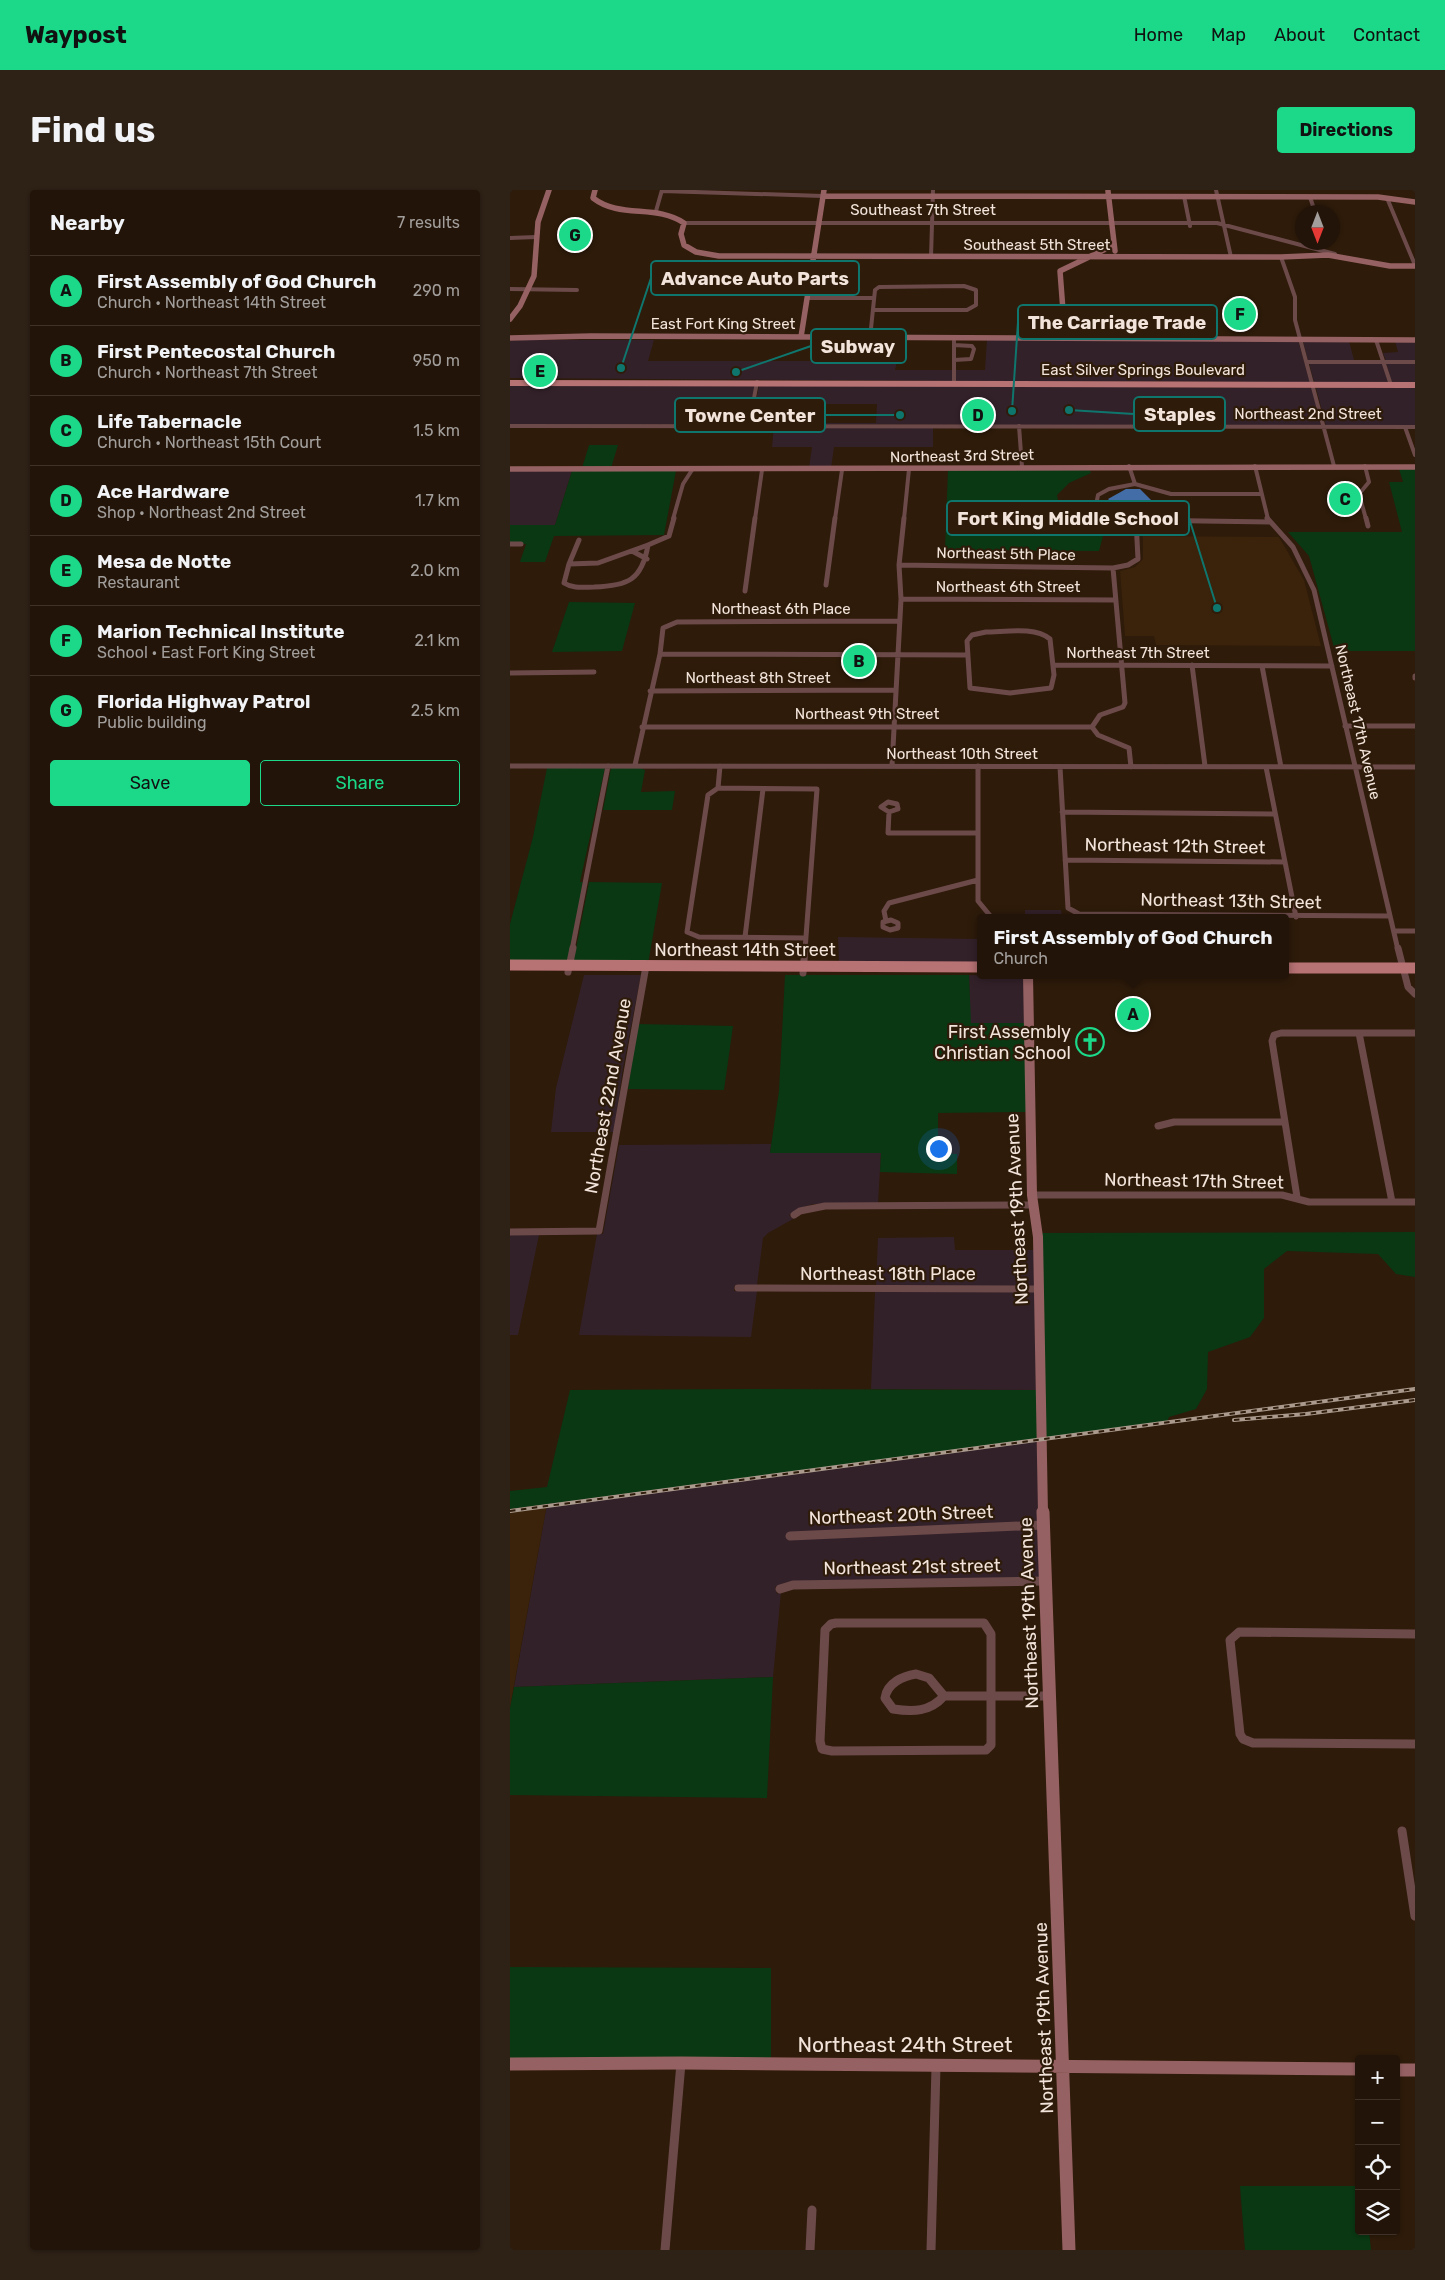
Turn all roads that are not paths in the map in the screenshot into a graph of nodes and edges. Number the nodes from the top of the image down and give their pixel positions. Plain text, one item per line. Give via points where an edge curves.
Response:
1 (542, 190) edge
2 (549, 190) edge
3 (595, 190) edge
4 (662, 190) edge
5 (1376, 190) edge
6 (823, 193) edge
7 (933, 193) edge
8 (1108, 193) edge
9 (1217, 193) edge
10 (1184, 196) junction
11 (1310, 197) junction
12 (1378, 197) junction
13 (1387, 198) junction
14 (1415, 202) edge
15 (1313, 205) edge
16 (656, 211) junction
17 (819, 224) junction
18 (684, 225) junction
19 (932, 225) junction
20 (1112, 225) junction
21 (1190, 225) junction
22 (1224, 225) junction
23 (533, 237) junction
24 (510, 238) edge
25 (1114, 245) junction
26 (1318, 252) junction
27 (815, 257) junction
28 (931, 257) junction
29 (1088, 257) junction
30 (1116, 257) junction
31 (1231, 257) junction
32 (1281, 257) junction
33 (1415, 266) edge
34 (510, 288) edge
35 (527, 289) junction
36 (577, 290) dead end
37 (808, 298) junction
38 (874, 298) junction
39 (874, 310) junction
40 (510, 312) edge
41 (510, 319) edge
42 (801, 337) junction
43 (510, 338) edge
44 (870, 338) junction
45 (954, 338) junction
46 (1065, 338) junction
47 (1300, 340) junction
48 (1376, 340) junction
49 (1415, 340) edge
50 (954, 345) junction
51 (954, 360) junction
52 (1306, 362) junction
53 (1384, 362) junction
54 (1415, 362) edge
55 (510, 381) edge
56 (757, 382) junction
57 (954, 383) junction
58 (1313, 385) junction
59 (1391, 385) junction
60 (1415, 385) edge
61 (749, 425) junction
62 (510, 426) edge
63 (1018, 426) junction
64 (1324, 427) junction
65 (1405, 427) junction
66 (1415, 427) edge
67 (1415, 455) edge
68 (1129, 466) junction
69 (1255, 466) junction
70 (1334, 466) junction
71 (1365, 466) junction
72 (1415, 466) edge
73 (1022, 467) junction
74 (510, 469) edge
75 (909, 469) junction
76 (692, 470) junction
77 (762, 470) junction
78 (842, 470) junction
79 (1135, 484) junction
80 (1262, 494) junction
81 (1136, 520) junction
82 (1270, 522) junction
83 (1368, 526) dead end
84 (579, 540) dead end
85 (510, 544) edge
86 (521, 544) dead end
87 (648, 545) junction
88 (632, 551) junction
89 (647, 559) junction
90 (569, 564) junction
91 (899, 565) junction
92 (1113, 568) junction
93 (826, 585) dead end
94 (745, 591) dead end
95 (901, 599) junction
96 (1116, 600) junction
97 (900, 621) junction
98 (660, 654) junction
99 (898, 655) junction
100 (967, 656) junction
101 (1053, 665) junction
102 (1121, 665) junction
103 (1192, 665) junction
104 (1262, 666) junction
105 (1332, 666) junction
106 (594, 672) dead end
107 (510, 673) edge
108 (650, 690) junction
109 (896, 690) junction
110 (1345, 726) junction
111 (1415, 726) edge
112 (642, 727) junction
113 (894, 727) junction
114 (1092, 727) junction
115 (634, 765) junction
116 (510, 766) edge
117 (608, 766) junction
118 (720, 766) junction
119 (892, 766) junction
120 (978, 766) junction
121 (1205, 766) junction
122 (1060, 767) junction
123 (1131, 767) junction
124 (1266, 767) junction
125 (1281, 767) junction
126 (1355, 767) junction
127 (1415, 767) edge
128 (718, 788) junction
129 (763, 789) junction
130 (889, 812) dead end
131 (1062, 812) junction
132 (1275, 814) junction
133 (978, 833) junction
134 (1065, 860) junction
135 (1284, 862) junction
136 (978, 880) junction
137 (988, 914) edge
138 (1079, 914) edge
139 (1390, 916) junction
140 (1289, 917) edge
141 (1296, 917) junction
142 (886, 921) dead end
143 (1394, 931) junction
144 (1415, 931) edge
145 (745, 938) junction
146 (804, 938) junction
147 (510, 966) edge
148 (977, 967) edge
149 (1289, 968) edge
150 (1415, 968) edge
151 (569, 969) junction
152 (646, 969) junction
153 (803, 970) junction
154 (1403, 971) junction
155 (510, 972) edge
156 (977, 973) edge
157 (1289, 974) edge
158 (1415, 975) edge
159 (1028, 979) edge
160 (1415, 994) edge
161 (1359, 1033) junction
162 (1415, 1034) edge
163 (1284, 1122) junction
164 (1158, 1126) dead end
165 (1297, 1197) junction
166 (1033, 1200) junction
167 (1392, 1202) junction
168 (1415, 1202) edge
169 (794, 1215) dead end
170 (510, 1232) edge
171 (738, 1288) dead end
172 (1039, 1289) junction
173 (1043, 1525) junction
174 (790, 1536) dead end
175 (1045, 1581) junction
176 (780, 1589) dead end
177 (1415, 1634) edge
178 (944, 1696) junction
179 (992, 1696) junction
180 (1050, 1696) junction
181 (1415, 1744) edge
182 (1402, 1831) dead end
183 (1415, 1916) edge
184 (681, 2063) junction
185 (510, 2064) edge
186 (1063, 2065) junction
187 (936, 2067) junction
188 (1355, 2069) edge
189 (1400, 2070) edge
190 (1415, 2070) edge
191 (812, 2210) dead end
192 (665, 2250) edge
193 (810, 2250) edge
194 (931, 2250) edge
195 (1069, 2250) edge

1 - 23 street via 535,209
2 - 23 street
3 - 16 street, Southeast 7th Street via 593,198 598,204
4 - 6 street via 741,196
4 - 16 street
5 - 12 street
6 - 7 street
6 - 17 street
7 - 8 street
7 - 19 street
8 - 10 street
8 - 20 street
9 - 10 street
9 - 11 street
9 - 22 street
10 - 21 street
11 - 12 street
11 - 15 street
12 - 13 street
13 - 14 street
13 - 33 street
16 - 18 street, Southeast 7th Street via 670,214
17 - 18 street, Southeast 7th Street
17 - 19 street, Southeast 7th Street
17 - 27 street
18 - 27 street, Southeast 5th Street via 681,240 696,252 732,257
19 - 20 street, Southeast 7th Street
19 - 28 street
20 - 21 street, Southeast 7th Street
20 - 25 street
21 - 22 street, Southeast 7th Street
22 - 26 street, Southeast 7th Street
22 - 31 street
23 - 24 street
23 - 35 street via 534,276
25 - 29 street
25 - 30 street
26 - 32 street, Southeast 5th Street
26 - 33 street, Southeast 5th Street via 1390,266
27 - 28 street, Southeast 5th Street
27 - 37 street
28 - 29 street, Southeast 5th Street
29 - 30 street, Southeast 5th Street
29 - 46 street via 1060,271
30 - 31 street, Southeast 5th Street
31 - 32 street, Southeast 5th Street
32 - 47 street via 1295,297 1295,320
34 - 35 street
35 - 36 street
35 - 40 street
35 - 41 street
37 - 38 street
37 - 42 street
38 - 39 street
38 - 39 street via 879,287 972,287 976,290 976,305 967,310
39 - 44 street
42 - 43 street, East Fort King Street
42 - 44 street, East Fort King Street
44 - 45 street, East Fort King Street
45 - 46 street, East Fort King Street
45 - 50 street
46 - 47 street, East Fort King Street
47 - 48 street, East Fort King Street
47 - 52 street
48 - 49 street, East Fort King Street
48 - 53 street
50 - 51 street
50 - 51 street via 972,346 974,349 971,359
51 - 57 street
52 - 53 street
52 - 58 street
53 - 54 street
53 - 59 street
55 - 56 main road, East Silver Springs Boulevard
56 - 57 main road, East Silver Springs Boulevard
56 - 61 street
57 - 58 main road, East Silver Springs Boulevard
58 - 59 main road, East Silver Springs Boulevard
58 - 64 street
59 - 60 main road, East Silver Springs Boulevard
61 - 62 street, Northeast 2nd Street
61 - 63 street, Northeast 2nd Street
63 - 64 street, Northeast 2nd Street
63 - 73 street
64 - 65 street, Northeast 2nd Street
64 - 70 street
65 - 66 street, Northeast 2nd Street
65 - 67 street
68 - 69 street, Northeast 3rd Street
68 - 73 street, Northeast 3rd Street
68 - 79 street
69 - 70 street, Northeast 3rd Street
69 - 80 street, Northeast 17th Avenue
70 - 71 street, Northeast 3rd Street
71 - 72 street, Northeast 3rd Street
71 - 83 street via 1369,482 1359,494
73 - 75 street, Northeast 3rd Street
74 - 76 street, Northeast 3rd Street
75 - 78 street, Northeast 3rd Street
75 - 91 street
76 - 77 street, Northeast 3rd Street
76 - 87 street via 683,484 669,536
77 - 78 street, Northeast 3rd Street
77 - 94 street
78 - 93 street
79 - 80 street via 1171,494
79 - 81 street via 1102,492 1096,505 1110,514
80 - 82 street, Northeast 17th Avenue
81 - 82 street
81 - 92 street, Northeast 5th Place via 1138,559 1128,566
82 - 105 street, Northeast 17th Avenue via 1293,547 1306,569
84 - 90 street
85 - 86 street
87 - 88 street
87 - 89 street
88 - 89 street
88 - 90 street via 598,563
89 - 90 street via 635,579 604,587 567,585 564,582
91 - 92 street, Northeast 5th Place
91 - 95 street
92 - 96 street
95 - 96 street, Northeast 6th Street
95 - 97 street
96 - 102 street
97 - 98 street, Northeast 6th Place via 677,622 663,628
97 - 99 street
98 - 99 street
98 - 108 street
99 - 100 street
99 - 109 street
100 - 101 street, Northeast 7th Street via 968,637 975,633 1036,632 1051,640
100 - 101 street via 968,684 976,691 1045,691 1053,684
101 - 102 street, Northeast 7th Street
102 - 103 street, Northeast 7th Street
102 - 114 street via 1123,707 1104,712 1095,718
103 - 104 street, Northeast 7th Street
103 - 121 street
104 - 105 street, Northeast 7th Street
104 - 125 street
105 - 110 street, Northeast 17th Avenue
106 - 107 street
108 - 109 street, Northeast 8th Street
108 - 112 street
109 - 113 street
110 - 111 street
110 - 126 street, Northeast 17th Avenue
112 - 113 street, Northeast 9th Street
112 - 115 street
113 - 114 street, Northeast 9th Street
113 - 119 street
114 - 123 street via 1098,735 1129,748
115 - 117 street, Northeast 10th Street
115 - 118 street, Northeast 10th Street
116 - 117 street, Northeast 10th Street
117 - 151 street
118 - 119 street, Northeast 10th Street
118 - 128 street
119 - 120 street, Northeast 10th Street
120 - 122 street, Northeast 10th Street
120 - 133 street
121 - 123 street, Northeast 10th Street
121 - 124 street, Northeast 10th Street
122 - 123 street, Northeast 10th Street
122 - 131 street
124 - 125 street, Northeast 10th Street
124 - 132 street
125 - 126 street, Northeast 10th Street
126 - 127 street, Northeast 10th Street
126 - 139 street, Northeast 17th Avenue
128 - 129 street
128 - 145 street via 708,795 687,929 689,935 700,937
129 - 145 street
129 - 146 street via 817,789
130 - 133 street via 888,833
131 - 132 street
131 - 134 street
132 - 135 street
133 - 136 street
134 - 135 street, Northeast 12th Street
134 - 138 street, Northeast 13th Street via 1068,908
135 - 141 street
136 - 137 street via 979,904
136 - 142 street via 889,903 884,911
139 - 141 street, Northeast 13th Street
139 - 143 street, Northeast 17th Avenue
140 - 141 street, Northeast 13th Street
143 - 144 street
143 - 154 street, Northeast 17th Avenue
145 - 146 street
146 - 153 street
147 - 151 main road, Northeast 14th Street
148 - 153 main road, Northeast 14th Street
149 - 154 main road
150 - 154 main road
151 - 152 main road, Northeast 14th Street
151 - 155 main road, Northeast 14th Street
152 - 153 main road, Northeast 14th Street
152 - 170 street, Northeast 22nd Avenue via 599,1231
153 - 156 main road, Northeast 14th Street
154 - 157 main road
154 - 158 main road
154 - 160 street, Northeast 17th Avenue via 1408,987
159 - 166 street, Northeast 19th Avenue
161 - 162 street
161 - 163 street via 1274,1035 1272,1041
161 - 167 street
163 - 164 street via 1174,1122
163 - 165 street
165 - 166 street, Northeast 17th Street
165 - 167 street, Northeast 17th Street via 1309,1202
166 - 169 street, Northeast 17th Street via 825,1206
166 - 172 street, Northeast 19th Avenue
167 - 168 street, Northeast 17th Street
171 - 172 street, Northeast 18th Place
172 - 173 street, Northeast 19th Avenue
173 - 174 street, Northeast 20th Street
173 - 175 street, Northeast 19th Avenue
175 - 176 street, Northeast 21st street via 793,1585
175 - 180 street, Northeast 19th Avenue
177 - 181 street via 1239,1632 1230,1640 1243,1739 1253,1743
178 - 178 street via 937,1705 924,1710 893,1708 885,1698 888,1688 912,1673 924,1676
178 - 179 street
179 - 179 street via 992,1739 986,1750 822,1749 824,1630 836,1623 984,1623 991,1634
179 - 180 street
180 - 186 street, Northeast 19th Avenue
182 - 183 street
184 - 185 street, Northeast 24th Street
184 - 187 street, Northeast 24th Street
184 - 192 street
186 - 187 street, Northeast 24th Street
186 - 188 street, Northeast 24th Street
186 - 195 street, Northeast 19th Avenue
187 - 194 street
189 - 190 street
191 - 193 street

